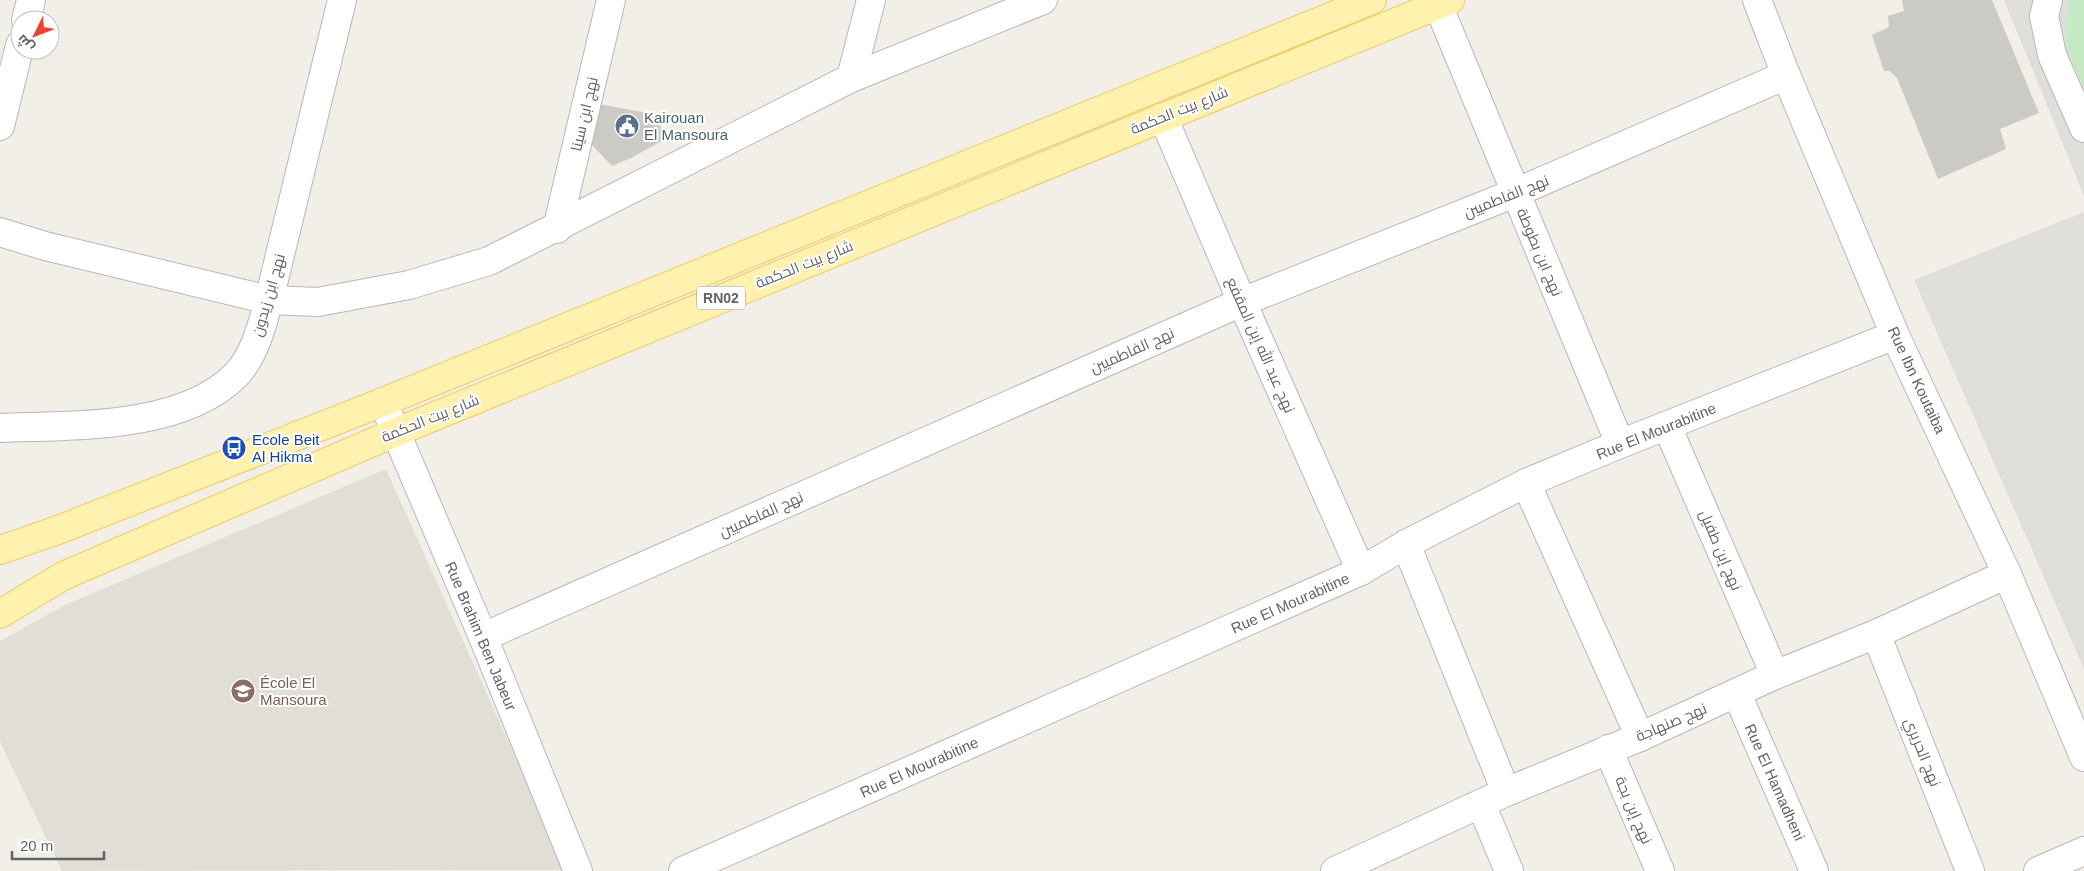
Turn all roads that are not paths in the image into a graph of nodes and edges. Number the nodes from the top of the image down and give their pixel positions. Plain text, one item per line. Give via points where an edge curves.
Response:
1 (342, 0) edge
2 (611, 0) edge
3 (871, 0) edge
4 (1043, 0) edge
5 (1372, 0) edge
6 (1757, 0) edge
7 (2048, 0) edge
8 (1444, 2) edge
9 (16, 60) edge
10 (1786, 75) junction
11 (851, 78) junction
12 (1163, 117) junction
13 (0, 126) edge
14 (2084, 128) edge
15 (1516, 192) junction
16 (557, 229) junction
17 (0, 232) edge
18 (269, 300) junction
19 (1242, 302) junction
20 (1895, 335) junction
21 (383, 402) junction
22 (1668, 426) junction
23 (0, 428) edge
24 (394, 432) junction
25 (1620, 444) junction
26 (1526, 483) junction
27 (1406, 544) junction
28 (0, 550) edge
29 (1361, 571) junction
30 (2007, 574) junction
31 (0, 614) edge
32 (1876, 634) junction
33 (483, 637) junction
34 (1775, 675) junction
35 (1737, 694) junction
36 (1640, 736) junction
37 (1608, 749) junction
38 (2084, 757) edge
39 (1506, 792) junction
40 (1481, 804) junction
41 (2084, 851) edge
42 (578, 871) edge
43 (683, 871) edge
44 (1335, 871) edge
45 (1509, 871) edge
46 (1660, 871) edge
47 (1814, 871) edge
48 (1970, 871) edge
49 (2038, 871) edge

1 - 18 street, نهج ابن زيدون
2 - 16 street, نهج ابن سينا
3 - 11 street
4 - 11 street
5 - 21 main road, شارع بيت الحكمة / RN02
6 - 10 street, Rue Ibn Koutaiba
7 - 14 street via 2044,16 2052,55
8 - 12 main road, شارع بيت الحكمة / RN02
8 - 15 street, نهج ابن بطوطة
9 - 13 street
10 - 15 street, نهج الفاطميين
10 - 20 street, Rue Ibn Koutaiba
11 - 16 street
12 - 19 street, نهج عبد الله إبن المقفع
12 - 24 main road, شارع بيت الحكمة / RN02
15 - 19 street, نهج الفاطميين
15 - 25 street, نهج ابن بطوطة
16 - 18 street via 490,262 409,285 318,302
17 - 18 street via 45,246
18 - 23 street, نهج ابن زيدون via 260,332 235,376 215,391 182,408 155,417 103,424
19 - 29 street, نهج عبد الله إبن المقفع
19 - 33 street, نهج الفاطميين
20 - 22 street, Rue El Mourabitine
20 - 30 street, Rue Ibn Koutaiba
21 - 24 street, Rue Brahim Ben Jabeur
21 - 28 main road, شارع بيت الحكمة / RN02
22 - 25 street, Rue El Mourabitine
22 - 34 street, نهج إبن طفيل
24 - 31 main road, شارع بيت الحكمة / RN02 via 63,576
24 - 33 street, Rue Brahim Ben Jabeur
25 - 26 street, Rue El Mourabitine
26 - 27 street, Rue El Mourabitine
26 - 36 street
27 - 29 street, Rue El Mourabitine
27 - 39 street
29 - 43 street, Rue El Mourabitine
30 - 32 street, نهج صنهاجة
30 - 38 street, Rue Ibn Koutaiba
32 - 34 street, نهج صنهاجة
32 - 48 street, نهج الحريري
33 - 42 street, Rue Brahim Ben Jabeur
34 - 35 street, نهج صنهاجة
35 - 36 street, نهج صنهاجة
35 - 47 street, Rue El Hamadheni
36 - 37 street, نهج صنهاجة
37 - 39 street, نهج صنهاجة
37 - 46 street, نهج إبن بجة
39 - 40 street, نهج صنهاجة
40 - 44 street, نهج صنهاجة
40 - 45 street
41 - 49 street

